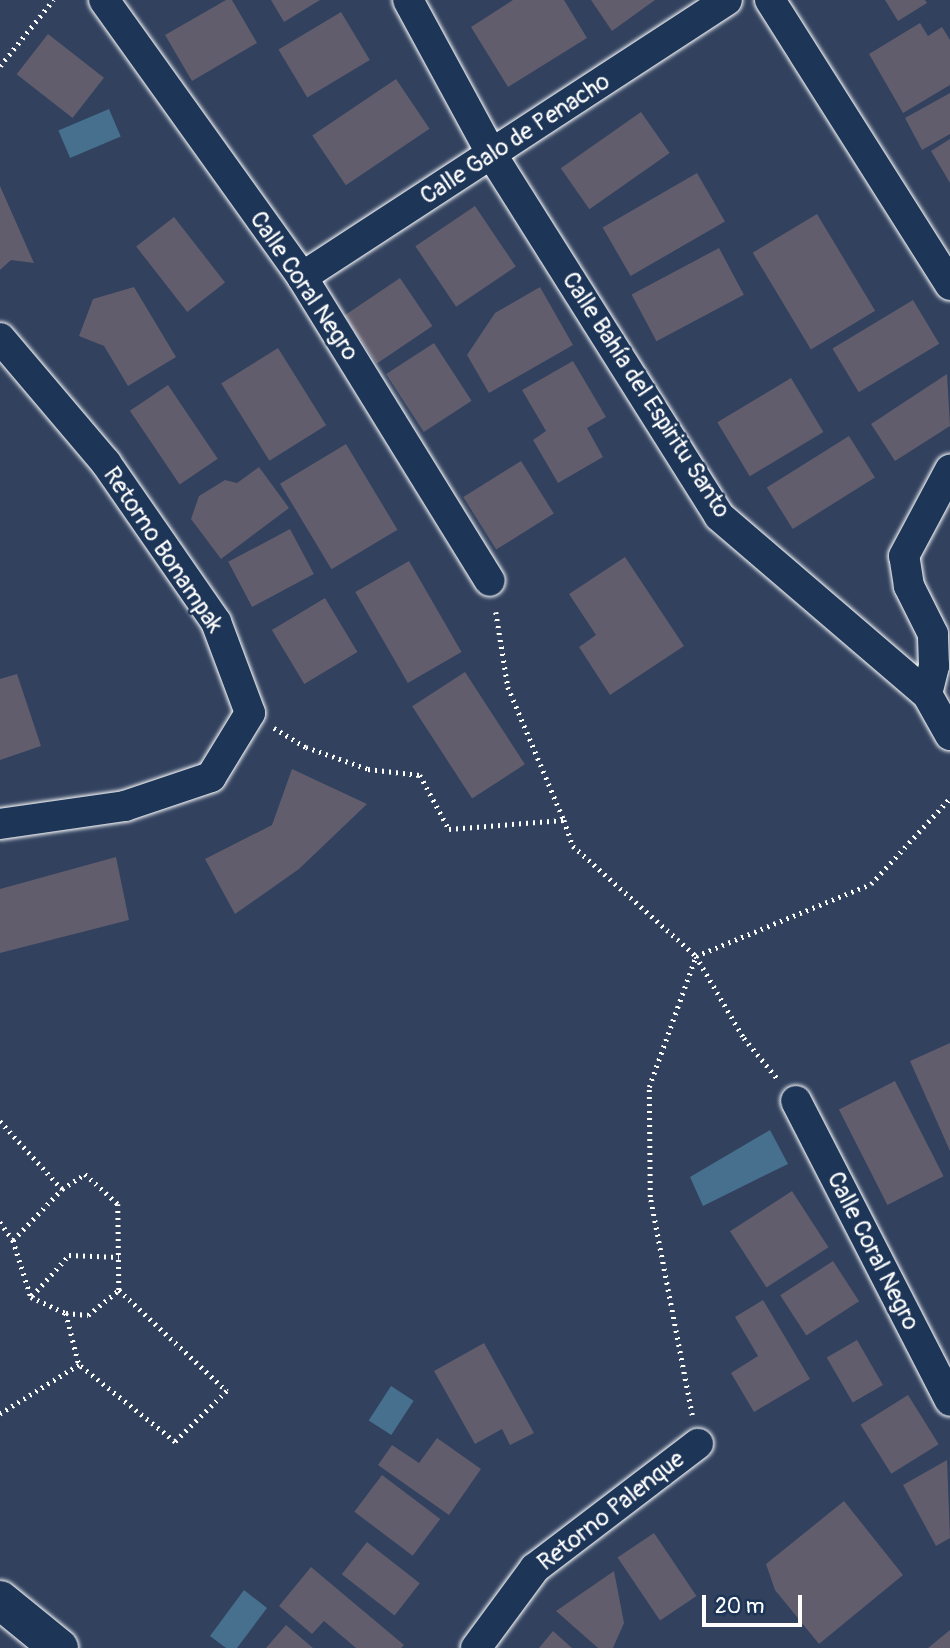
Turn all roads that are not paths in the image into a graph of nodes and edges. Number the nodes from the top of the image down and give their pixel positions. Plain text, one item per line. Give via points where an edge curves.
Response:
1 (104, 0) edge
2 (408, 0) edge
3 (727, 0) edge
4 (770, 0) edge
5 (492, 155) junction
6 (302, 277) junction
7 (950, 285) edge
8 (0, 338) edge
9 (950, 470) edge
10 (490, 581) road end
11 (927, 694) junction
12 (950, 735) edge
13 (0, 824) edge
14 (796, 1101) road end
15 (950, 1401) edge
16 (698, 1444) road end
17 (0, 1600) edge
18 (59, 1648) edge
19 (475, 1648) edge

1 - 6 street, Calle Coral Negro
2 - 5 street, Calle Bahía del Espiritu Santo
3 - 5 street, Calle Galo de Penacho
4 - 7 street
5 - 6 street, Calle Galo de Penacho
5 - 11 street, Calle Bahía del Espiritu Santo via 719,516
6 - 10 street, Calle Coral Negro
8 - 13 street, Retorno Bonampak via 106,463 216,622 250,713 211,777 125,806
9 - 11 street via 904,556 909,586 933,634 934,666
11 - 12 street, Calle Bahía del Espiritu Santo
14 - 15 street, Calle Coral Negro
16 - 19 street, Retorno Palenque via 535,1568
17 - 18 main road

